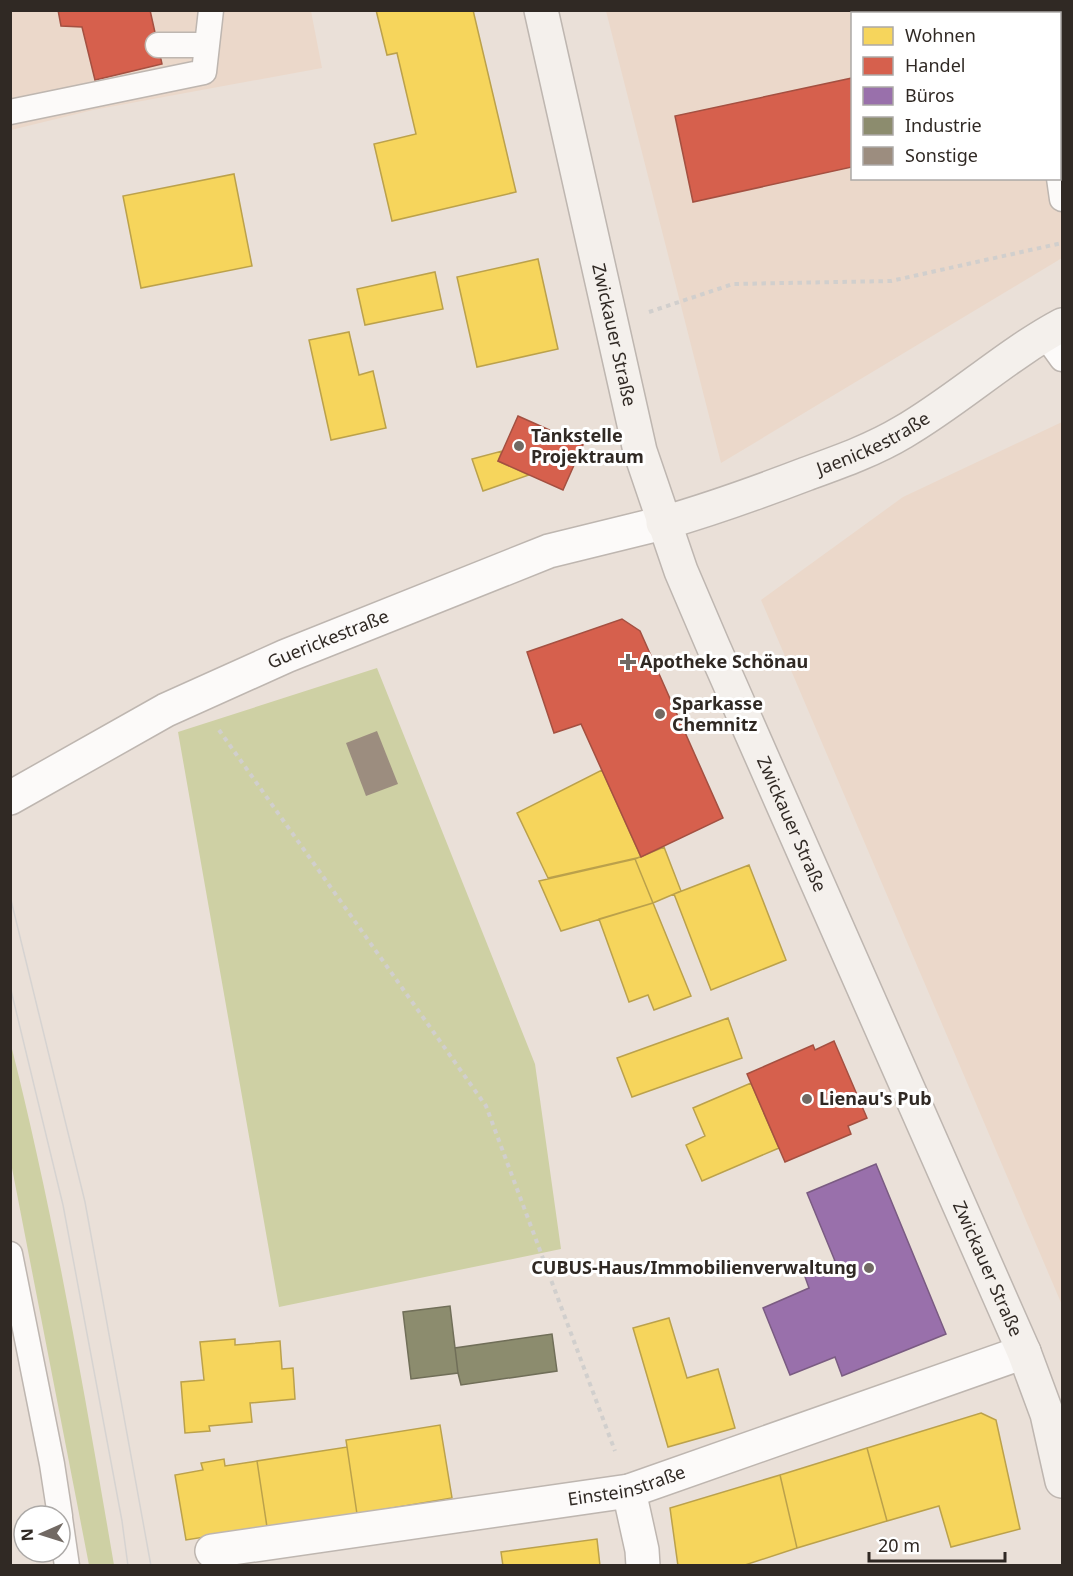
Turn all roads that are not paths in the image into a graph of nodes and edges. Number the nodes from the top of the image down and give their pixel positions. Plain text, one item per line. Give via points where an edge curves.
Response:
1 (211, 10) edge
2 (541, 10) edge
3 (158, 45) dead end
4 (207, 45) junction
5 (10, 112) edge
6 (1059, 180) edge
7 (1062, 199) edge
8 (1056, 339) edge
9 (663, 524) junction
10 (10, 798) edge
11 (10, 1254) edge
12 (1024, 1352) junction
13 (1062, 1481) edge
14 (629, 1491) junction
15 (58, 1504) edge
16 (212, 1551) dead end
17 (643, 1558) edge

1 - 4 lane
2 - 9 main road, Zwickauer Straße via 640,451
3 - 4 lane
4 - 5 lane via 204,72
6 - 7 lane
8 - 9 main road, Jaenickestraße via 866,452 715,509
9 - 10 street, Guerickestraße via 549,551 368,622 195,696
9 - 12 main road, Zwickauer Straße
11 - 15 lane
12 - 13 main road, Zwickauer Straße via 1047,1414
12 - 14 street, Einsteinstraße
14 - 16 street, Einsteinstraße
14 - 17 street

